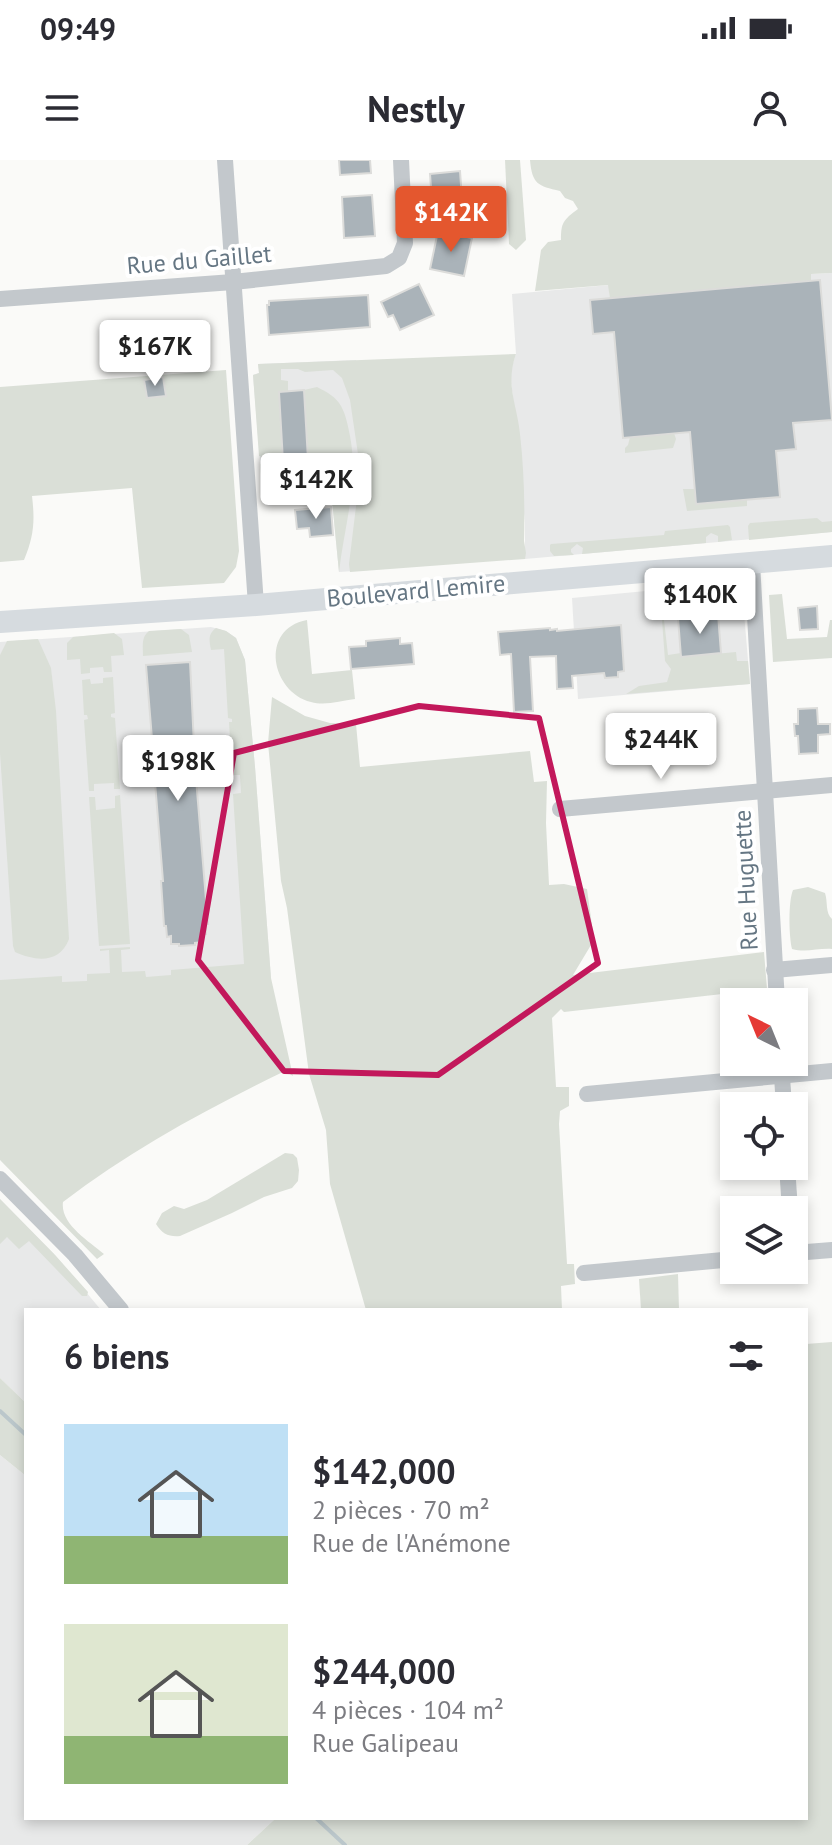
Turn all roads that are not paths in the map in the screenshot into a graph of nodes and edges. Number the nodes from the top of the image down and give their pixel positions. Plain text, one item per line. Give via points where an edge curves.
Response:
1 (225, 160) edge
2 (401, 160) edge
3 (233, 282) junction
4 (0, 299) edge
5 (832, 556) edge
6 (752, 563) junction
7 (256, 605) junction
8 (0, 622) edge
9 (832, 785) edge
10 (766, 792) junction
11 (560, 809) dead end
12 (832, 965) edge
13 (774, 970) junction
14 (776, 988) edge
15 (808, 1070) edge
16 (832, 1071) edge
17 (721, 1076) edge
18 (587, 1094) dead end
19 (0, 1179) edge
20 (832, 1250) edge
21 (808, 1252) edge
22 (720, 1260) edge
23 (584, 1273) dead end
24 (119, 1308) edge

1 - 3 street
2 - 3 street, Rue du Gaillet via 406,239 399,258 380,268
3 - 4 street, Rue du Gaillet
3 - 7 street
5 - 6 main road, Boulevard Lemire
6 - 7 main road, Boulevard Lemire
6 - 10 street, Rue Huguette
7 - 8 main road, Boulevard Lemire
9 - 10 street
10 - 11 street
10 - 13 street, Rue Huguette
12 - 13 street
13 - 14 street, Rue Huguette
15 - 16 street
17 - 18 street
19 - 24 street
20 - 21 street
22 - 23 street

